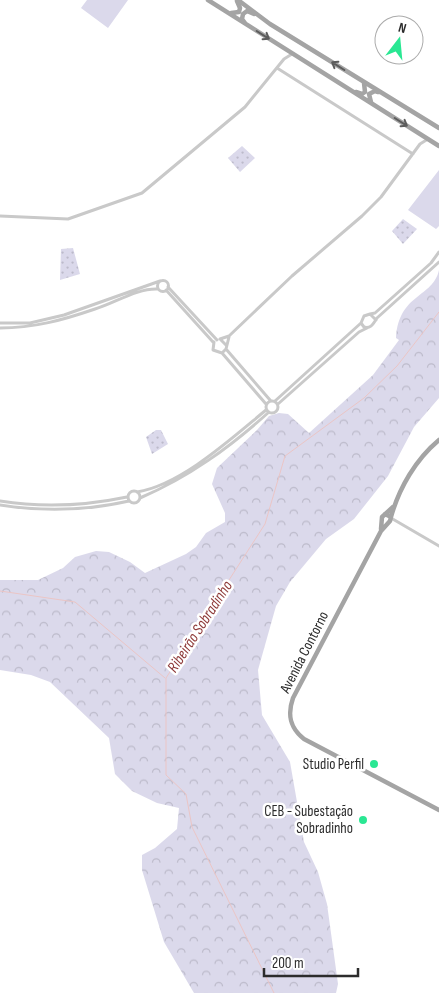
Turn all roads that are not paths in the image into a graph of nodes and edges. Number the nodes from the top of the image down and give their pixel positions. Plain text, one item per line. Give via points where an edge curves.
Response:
1 (208, 0) edge
2 (237, 0) edge
3 (228, 13) junction
4 (246, 24) junction
5 (270, 24) junction
6 (283, 48) junction
7 (292, 54) junction
8 (284, 59) junction
9 (277, 68) junction
10 (362, 81) junction
11 (337, 82) junction
12 (397, 102) junction
13 (375, 106) junction
14 (439, 128) edge
15 (419, 133) junction
16 (428, 139) junction
17 (420, 144) junction
18 (439, 146) edge
19 (413, 154) junction
20 (0, 216) edge
21 (439, 252) edge
22 (439, 262) edge
23 (160, 281) junction
24 (158, 289) junction
25 (167, 289) junction
26 (370, 314) junction
27 (376, 320) junction
28 (0, 323) edge
29 (361, 323) junction
30 (0, 328) edge
31 (368, 328) junction
32 (229, 336) junction
33 (217, 340) junction
34 (226, 347) junction
35 (222, 353) junction
36 (270, 400) junction
37 (276, 402) junction
38 (266, 404) junction
39 (267, 411) junction
40 (439, 440) edge
41 (137, 492) junction
42 (140, 498) junction
43 (128, 499) junction
44 (0, 501) edge
45 (0, 505) edge
46 (394, 506) junction
47 (386, 514) junction
48 (388, 520) junction
49 (439, 546) edge
50 (439, 810) edge

1 - 3 main road
2 - 3 main road via 239,12
2 - 5 main road
3 - 4 main road
4 - 5 main road via 242,19 247,11
4 -> 6 main road
10 -> 5 main road
6 - 7 main road
6 - 8 street
7 - 8 street
7 - 11 main road
8 - 9 street
9 - 19 street
9 - 20 street via 245,107 142,193 68,219
10 - 11 main road via 366,89 362,94
10 - 12 main road
11 - 13 main road
12 - 13 main road via 376,91 368,97
12 - 14 main road
13 -> 15 main road
15 - 16 main road
15 - 17 street
16 - 17 street
16 - 18 main road
17 - 19 street
19 - 32 street via 381,198
21 - 26 street via 431,263
22 - 27 street
23 - 24 street
23 - 25 street via 166,281
23 - 28 street via 64,315 30,323
24 - 25 street via 162,292
24 - 30 street via 146,290 30,328
25 - 33 street
26 - 27 street
26 - 29 street via 364,316
27 - 31 street
29 - 31 street
29 - 37 street
31 - 37 street via 359,332
32 - 33 street
32 - 34 street
33 - 34 street
33 - 35 street via 213,350
34 - 35 street
34 - 36 street
35 - 38 street
36 - 37 street
36 - 38 street
37 - 39 street via 276,411
38 - 39 street
39 - 41 street via 200,463 166,482
39 - 42 street via 211,460 183,478
40 - 46 main road via 413,468
41 - 42 street
41 - 43 street via 131,492
42 - 43 street via 135,502
43 - 44 street via 54,506
43 - 45 street via 64,510
46 - 47 main road
46 - 48 main road
47 - 48 main road
47 - 48 main road via 382,517
48 - 49 street
48 - 50 main road, Avenida Contorno via 293,698 290,719 295,731 304,739

